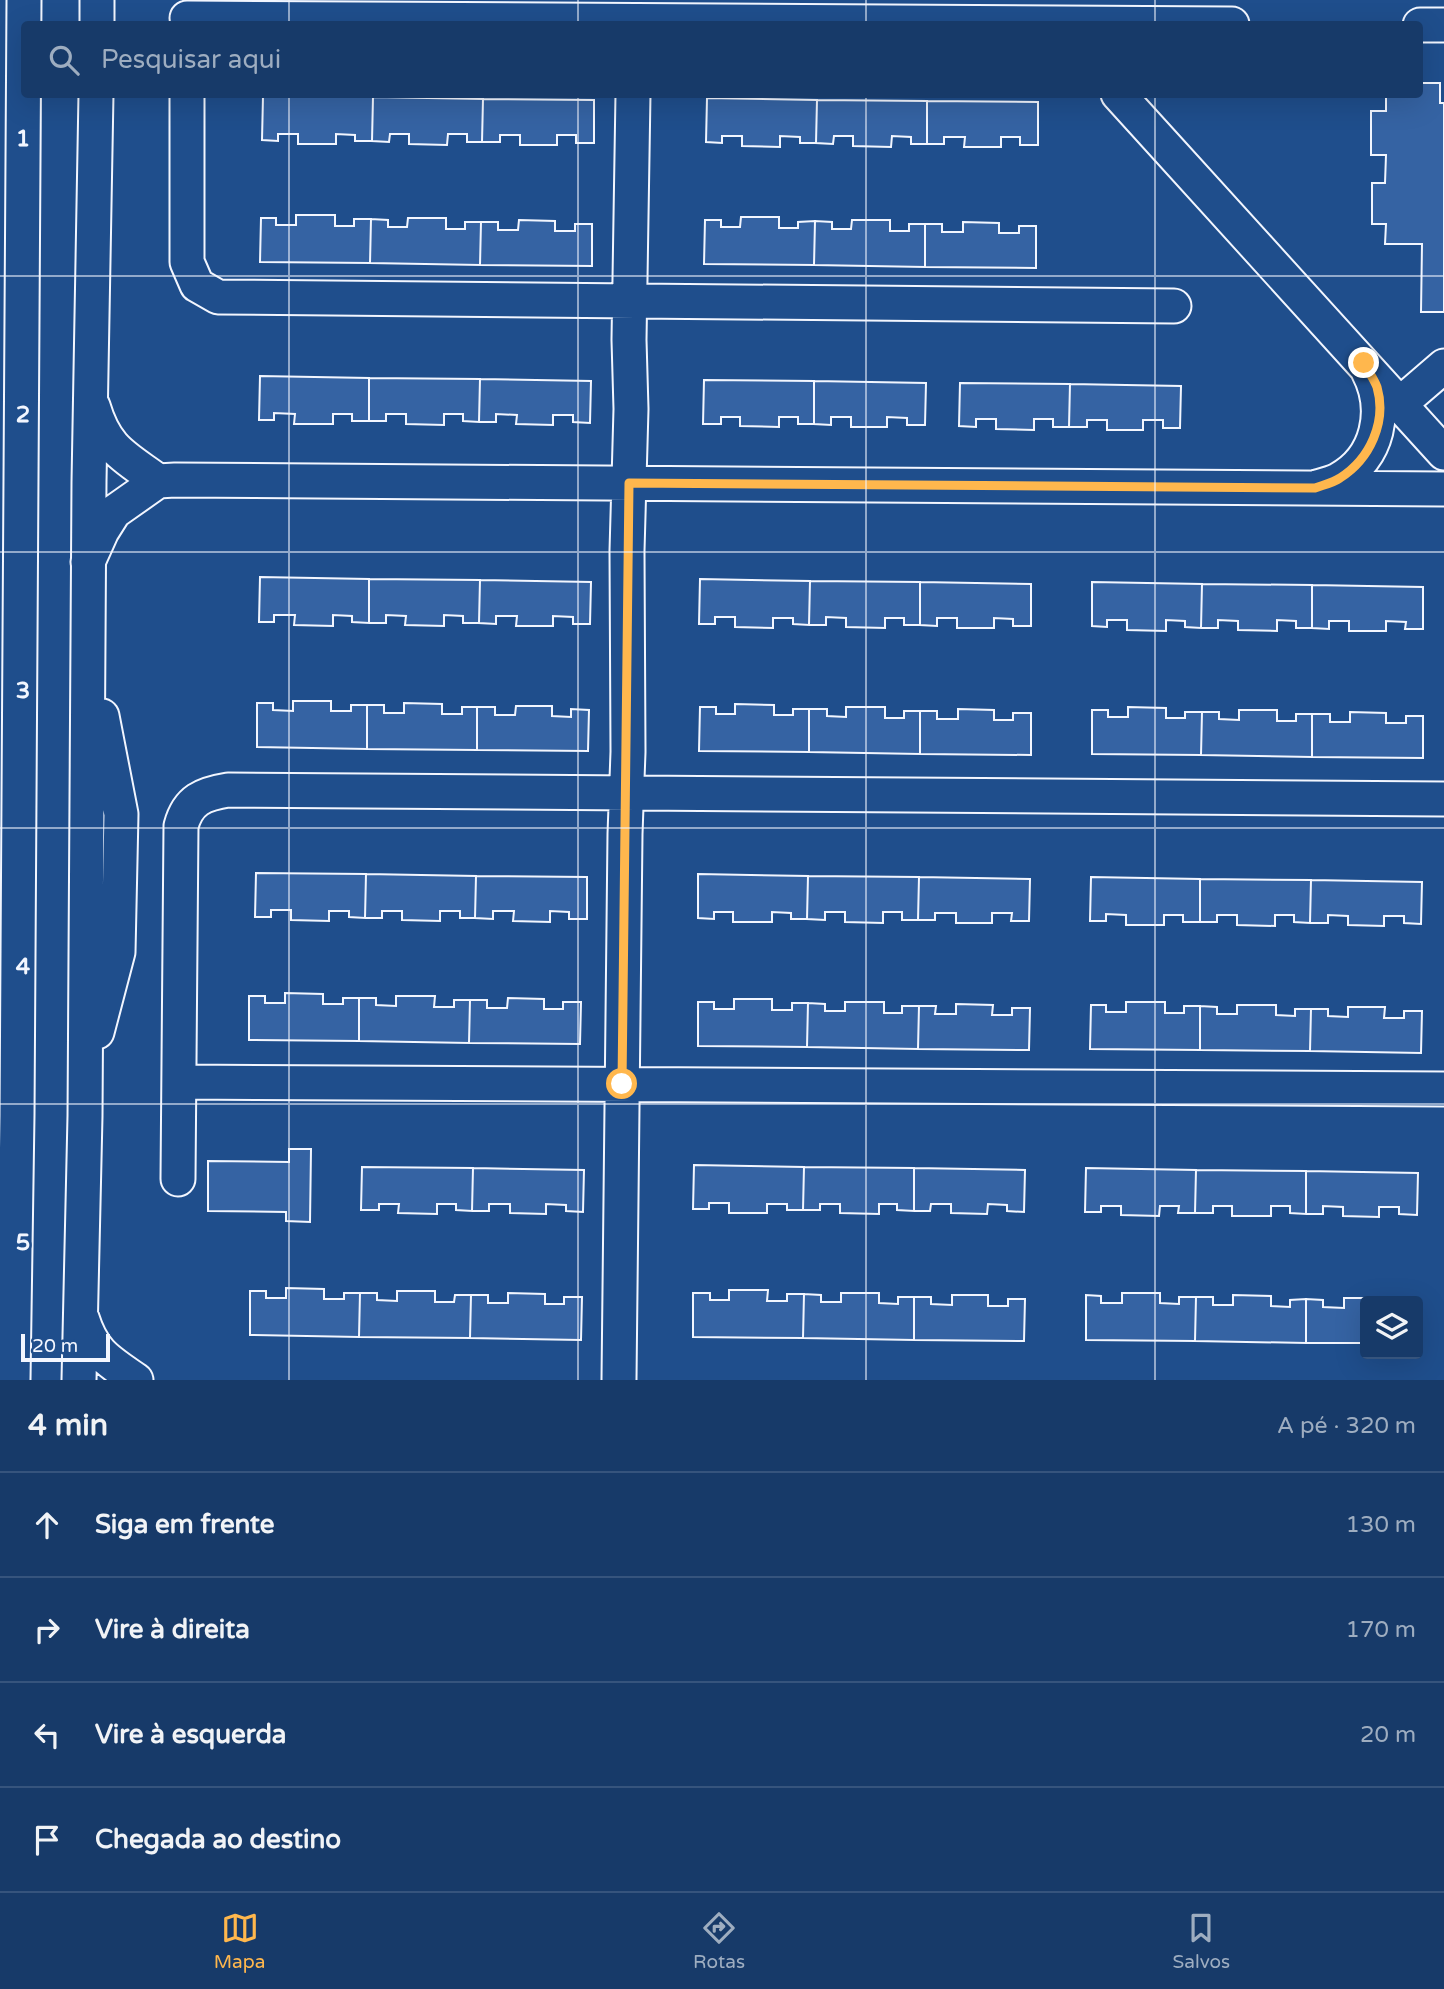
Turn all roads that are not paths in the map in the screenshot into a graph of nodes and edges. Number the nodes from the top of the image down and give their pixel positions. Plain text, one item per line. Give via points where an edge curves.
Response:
1 (24, 0) edge
2 (97, 0) edge
3 (187, 14) edge
4 (1053, 16) edge
5 (22, 21) edge
6 (97, 21) edge
7 (534, 21) edge
8 (753, 21) edge
9 (1144, 21) edge
10 (1423, 25) edge
11 (1444, 25) edge
12 (21, 40) edge
13 (96, 98) edge
14 (187, 98) edge
15 (633, 98) edge
16 (1125, 98) edge
17 (1144, 109) edge
18 (11, 173) edge
19 (630, 303) junction
20 (1174, 306) dead end
21 (1364, 363) junction
22 (1444, 366) edge
23 (90, 398) junction
24 (1401, 403) junction
25 (10, 422) edge
26 (1444, 453) edge
27 (158, 481) junction
28 (629, 483) junction
29 (1315, 488) junction
30 (1444, 489) edge
31 (20, 555) junction
32 (88, 562) junction
33 (6, 595) edge
34 (0, 648) edge
35 (627, 794) junction
36 (1444, 799) edge
37 (0, 909) edge
38 (18, 1007) junction
39 (179, 1082) junction
40 (622, 1084) junction
41 (1444, 1088) edge
42 (178, 1179) dead end
43 (7, 1303) edge
44 (80, 1311) junction
45 (13, 1380) edge
46 (79, 1380) edge
47 (136, 1380) edge
48 (619, 1380) edge

1 - 5 street
2 - 6 street
3 - 7 street
4 - 8 street
4 - 9 street
10 - 11 street
12 - 18 street
13 - 23 street
14 - 19 street via 187,262 197,285 210,295
15 - 19 street
16 - 17 street
17 - 21 street
18 - 25 street
19 - 20 street
19 - 28 street
21 - 24 street
21 - 29 street via 1377,387 1380,414 1374,440 1360,463 1339,480
22 - 24 street
23 - 27 street via 115,451
23 - 32 street
24 - 26 street
25 - 31 street
27 - 28 street
27 - 32 street via 114,512
28 - 29 street
28 - 35 street
29 - 30 street
31 - 33 street
31 - 38 street
32 - 44 street
33 - 34 street
35 - 36 street
35 - 39 street via 228,790 203,796 186,810 181,826
35 - 40 street
37 - 38 street
38 - 43 street
39 - 40 street
39 - 42 street
40 - 41 street
40 - 48 street
43 - 45 street
44 - 46 street
44 - 47 street via 88,1338 107,1362

